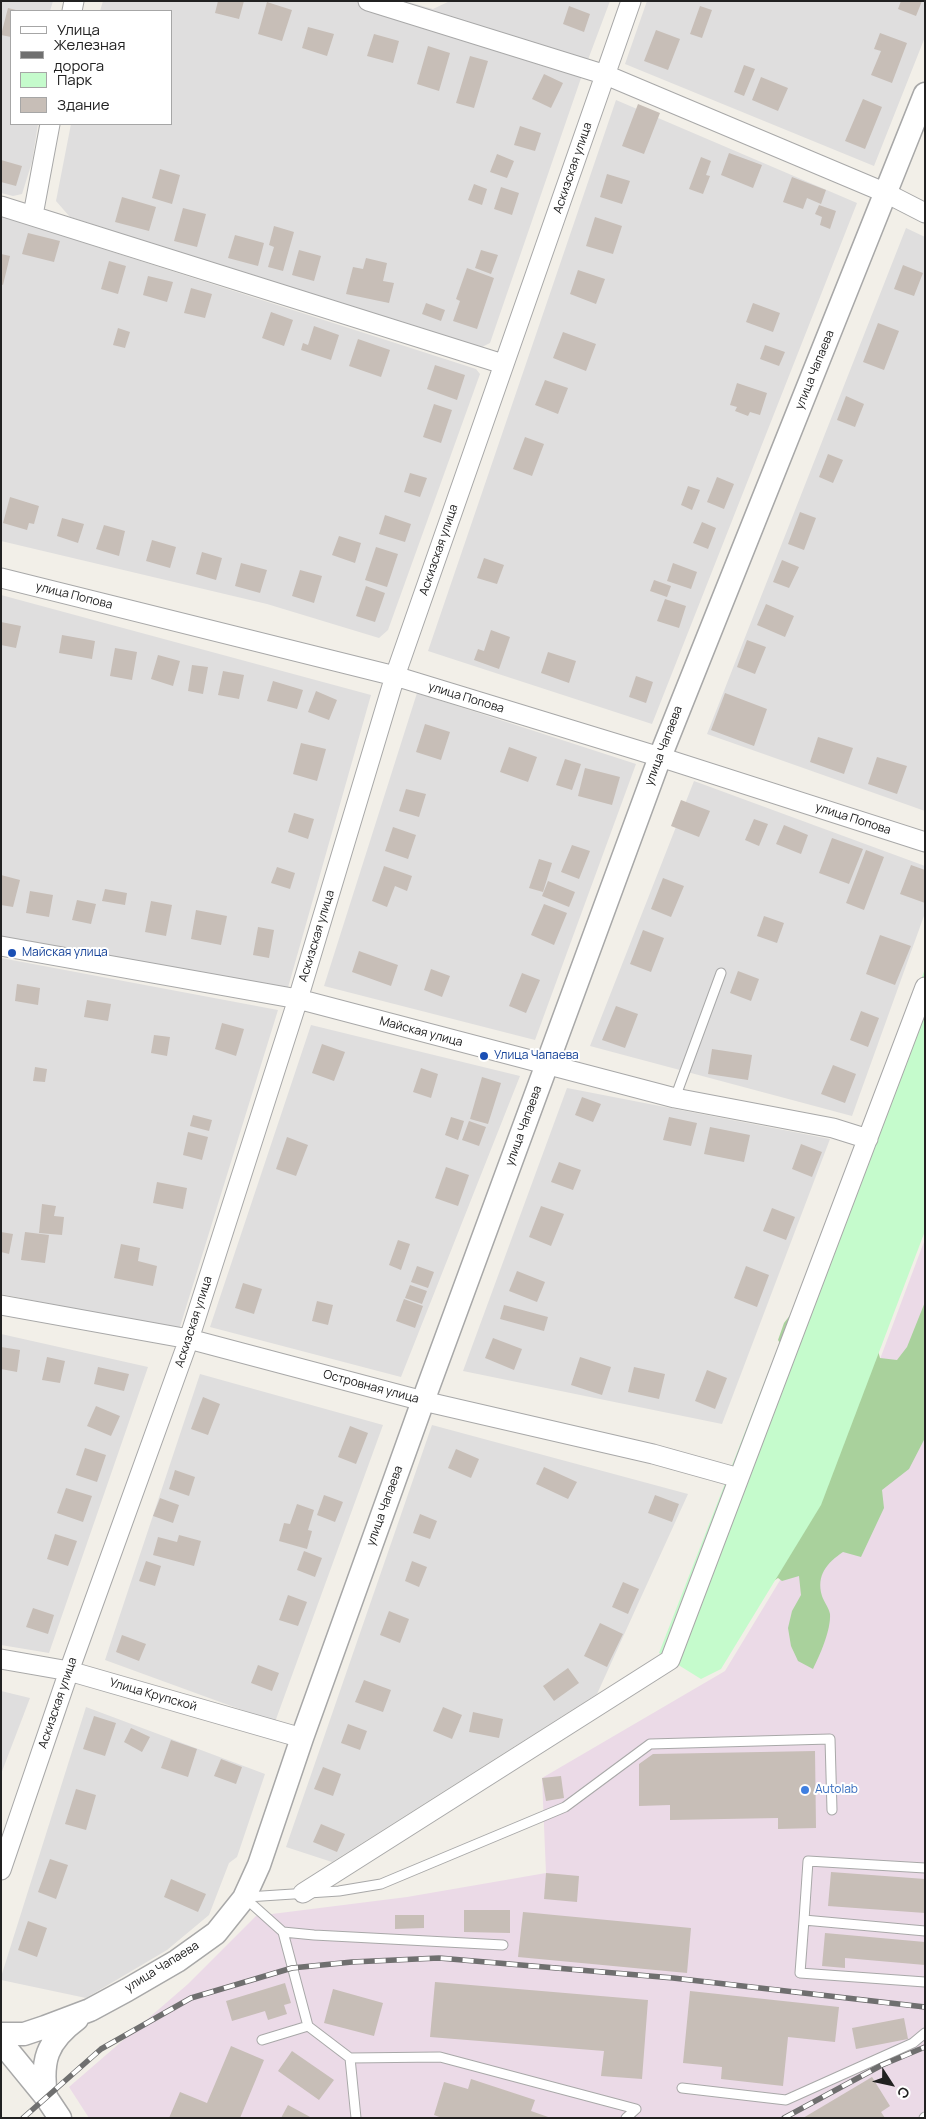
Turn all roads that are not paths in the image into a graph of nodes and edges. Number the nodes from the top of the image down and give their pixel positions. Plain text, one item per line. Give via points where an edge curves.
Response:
1 (368, 1) edge
2 (631, 1) edge
3 (606, 75) junction
4 (925, 94) edge
5 (50, 125) edge
6 (886, 193) junction
7 (1, 206) edge
8 (925, 212) edge
9 (33, 215) junction
10 (503, 364) junction
11 (1, 578) edge
12 (395, 676) junction
13 (660, 757) junction
14 (925, 842) edge
15 (1, 946) edge
16 (721, 973) dead end
17 (925, 987) edge
18 (298, 999) junction
19 (546, 1066) junction
20 (675, 1098) junction
21 (868, 1139) junction
22 (1, 1305) edge
23 (189, 1339) junction
24 (423, 1401) junction
25 (739, 1478) junction
26 (1, 1659) edge
27 (69, 1671) junction
28 (302, 1738) junction
29 (832, 1810) dead end
30 (925, 1868) edge
31 (1, 1870) edge
32 (302, 1893) junction
33 (244, 1898) junction
34 (804, 1920) junction
35 (925, 1930) edge
36 (283, 1932) junction
37 (503, 1945) dead end
38 (925, 1982) edge
39 (90, 2010) junction
40 (308, 2026) junction
41 (925, 2032) edge
42 (1, 2034) edge
43 (262, 2040) dead end
44 (1, 2042) edge
45 (350, 2058) junction
46 (682, 2088) dead end
47 (46, 2097) junction
48 (60, 2118) edge
49 (356, 2118) edge
50 (626, 2118) edge

1 - 3 street
2 - 3 street, Аскизская улица
3 - 6 street
3 - 10 street, Аскизская улица
4 - 6 street, улица Чапаева
5 - 9 street
6 - 8 street
6 - 13 street, улица Чапаева
7 - 9 street
9 - 10 street
10 - 12 street, Аскизская улица
11 - 12 street, улица Попова
12 - 13 street, улица Попова
12 - 18 street, Аскизская улица
13 - 14 street, улица Попова
13 - 19 street, улица Чапаева
15 - 18 street, Майская улица
16 - 20 lane
17 - 21 street
18 - 19 street, Майская улица
18 - 23 street, Аскизская улица
19 - 20 street, Майская улица
19 - 24 street, улица Чапаева
20 - 21 street, Майская улица via 834,1128
21 - 25 street
22 - 23 street, Островная улица
23 - 24 street, Островная улица
23 - 27 street, Аскизская улица
24 - 25 street, Островная улица via 652,1454
24 - 28 street, улица Чапаева
25 - 32 street via 670,1660
26 - 27 street, Улица Крупской
27 - 28 street, Улица Крупской
27 - 31 street, Аскизская улица
28 - 33 street, улица Чапаева via 260,1865
29 - 32 lane via 830,1739 650,1744 565,1807 381,1884
30 - 34 lane via 808,1861
32 - 33 lane
33 - 36 lane
33 - 39 street, улица Чапаева via 216,1933 185,1955
34 - 35 lane
34 - 38 lane via 800,1973
36 - 37 lane
36 - 40 lane
39 - 42 street, улица Чапаева via 24,2034
39 - 47 street via 64,2028 52,2043 43,2074
40 - 43 lane
40 - 45 lane
41 - 46 lane via 913,2043 786,2100
44 - 47 street
45 - 49 lane
45 - 50 lane via 440,2057 636,2109
47 - 48 street

